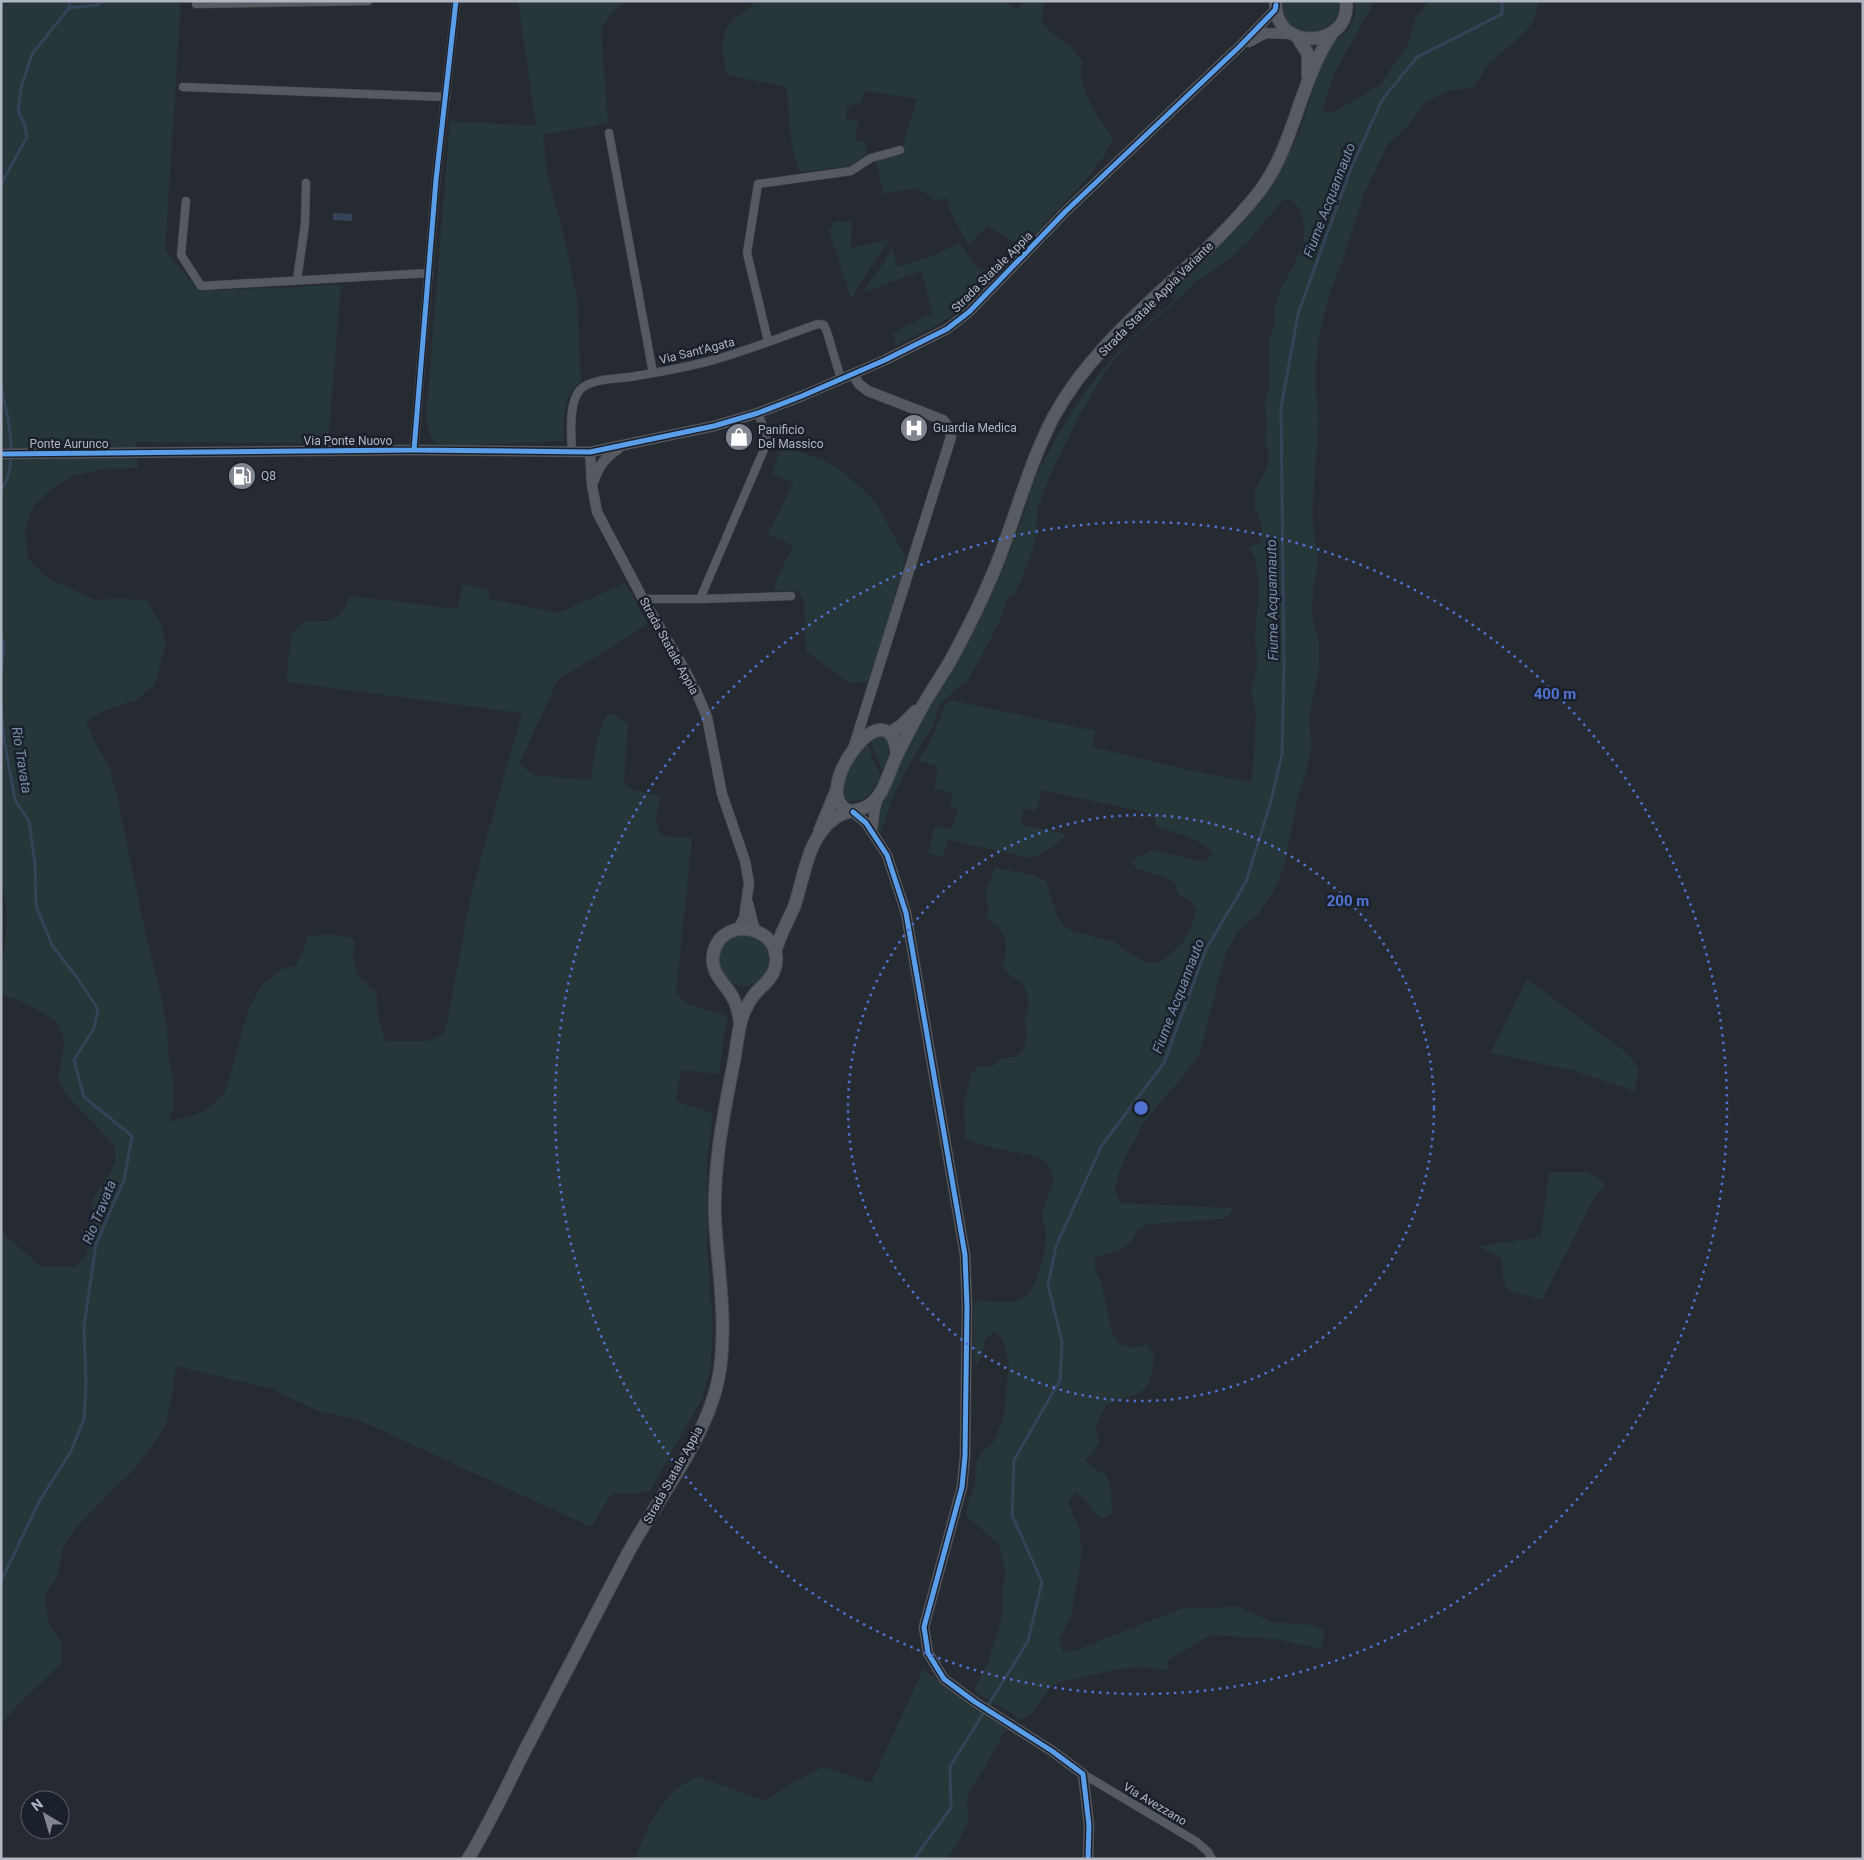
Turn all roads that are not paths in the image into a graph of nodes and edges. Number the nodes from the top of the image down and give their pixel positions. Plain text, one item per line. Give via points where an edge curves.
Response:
1 (368, 1) edge
2 (456, 1) edge
3 (1346, 1) edge
4 (1276, 3) edge
5 (196, 4) dead end
6 (1333, 32) junction
7 (1295, 36) junction
8 (1239, 47) junction
9 (183, 87) dead end
10 (1306, 88) junction
11 (446, 97) junction
12 (610, 134) dead end
13 (900, 150) dead end
14 (306, 183) dead end
15 (186, 201) dead end
16 (428, 272) junction
17 (297, 280) junction
18 (768, 341) junction
19 (653, 373) junction
20 (853, 374) junction
21 (841, 379) junction
22 (758, 413) junction
23 (629, 443) junction
24 (414, 450) junction
25 (572, 451) junction
26 (590, 452) junction
27 (136, 453) joint
28 (1, 454) edge
29 (592, 486) junction
30 (791, 596) dead end
31 (643, 599) junction
32 (700, 599) junction
33 (924, 704) junction
34 (866, 712) junction
35 (884, 732) junction
36 (853, 749) junction
37 (897, 755) junction
38 (838, 788) junction
39 (880, 793) junction
40 (851, 812) junction
41 (872, 831) junction
42 (816, 842) junction
43 (747, 900) junction
44 (785, 923) junction
45 (738, 929) junction
46 (757, 931) junction
47 (775, 953) junction
48 (725, 985) junction
49 (761, 987) junction
50 (740, 1023) junction
51 (1083, 1774) junction
52 (468, 1859) edge
53 (1088, 1859) edge
54 (1212, 1859) edge

1 - 5 street
2 - 11 street
3 - 6 main road via 1344,15
4 - 7 main road, Strada Statale Appia via 1280,21
4 - 8 street, Strada Statale Appia via 1275,10
6 - 7 main road, Strada Statale Appia via 1310,40
6 - 10 main road, Strada Statale Appia Variante
7 - 8 street, Strada Statale Appia via 1266,34
7 - 10 main road, Strada Statale Appia Variante via 1308,54
8 - 20 street, Strada Statale Appia via 1066,211 969,312 947,329
9 - 11 street
10 - 33 main road, Strada Statale Appia Variante via 1283,151 1260,190 1224,231 1092,361 1056,414 1043,438 973,619
11 - 16 street
12 - 19 street
13 - 18 street via 871,158 851,171 758,184 747,253
14 - 17 street via 305,224
15 - 17 street via 181,255 201,286
16 - 17 street
16 - 24 street
18 - 19 street, Via Sant'Agata via 714,360
18 - 21 street, Via Sant'Agata via 818,324 824,325
19 - 25 street, Via Sant'Agata via 582,388 572,411
20 - 21 street, Strada Statale Appia
20 - 34 street via 868,391 943,420 951,434
21 - 22 street, Strada Statale Appia
22 - 23 street, Strada Statale Appia via 714,426
22 - 32 street via 768,440
23 - 26 street, Strada Statale Appia
23 - 29 street, Strada Statale Appia via 609,455 599,466
24 - 25 street, Via Ponte Nuovo
24 - 27 street, Via Ponte Nuovo
25 - 26 street, Via Ponte Nuovo
26 - 29 street, Strada Statale Appia
27 - 28 street, Ponte Aurunco
29 - 31 street, Strada Statale Appia via 597,512
30 - 32 street
31 - 32 street
31 - 43 street, Strada Statale Appia via 687,673 707,717 722,794 745,861
33 - 35 main road, Strada Statale Appia Variante via 902,725
33 - 37 main road, Strada Statale Appia Variante
34 - 35 street via 871,724
34 - 36 street
35 - 36 main road, Strada Statale Appia Variante via 872,731
35 - 37 main road via 895,740
36 - 38 main road, Strada Statale Appia Variante
37 - 39 main road, Strada Statale Appia Variante
38 - 40 main road via 840,806
38 - 42 main road, Strada Statale Appia Variante
39 - 40 main road, Strada Statale Appia Variante via 868,806
39 - 41 street
40 - 41 street
40 - 42 main road, Strada Statale Appia Variante via 834,818
41 - 51 street via 887,855 906,913 965,1255 966,1456 962,1487 924,1627 928,1653 944,1679
42 - 44 main road, Strada Statale Appia Variante
43 - 45 street, Strada Statale Appia
43 - 46 street, Strada Statale Appia
44 - 46 main road via 771,932
44 - 47 main road, Strada Statale Appia Variante
45 - 46 main road
45 - 48 main road, Strada Statale Appia via 720,939 712,958 713,968
46 - 47 main road, Strada Statale Appia via 768,938
47 - 49 main road, Strada Statale Appia via 775,968
48 - 49 main road via 744,992
48 - 50 main road, Strada Statale Appia via 737,1006
49 - 50 main road, Strada Statale Appia via 748,1004
50 - 52 main road, Strada Statale Appia via 716,1176 715,1219 724,1314 720,1371 710,1407 692,1447 630,1550
51 - 53 street via 1089,1824
51 - 54 street, Via Avezzano via 1197,1842

